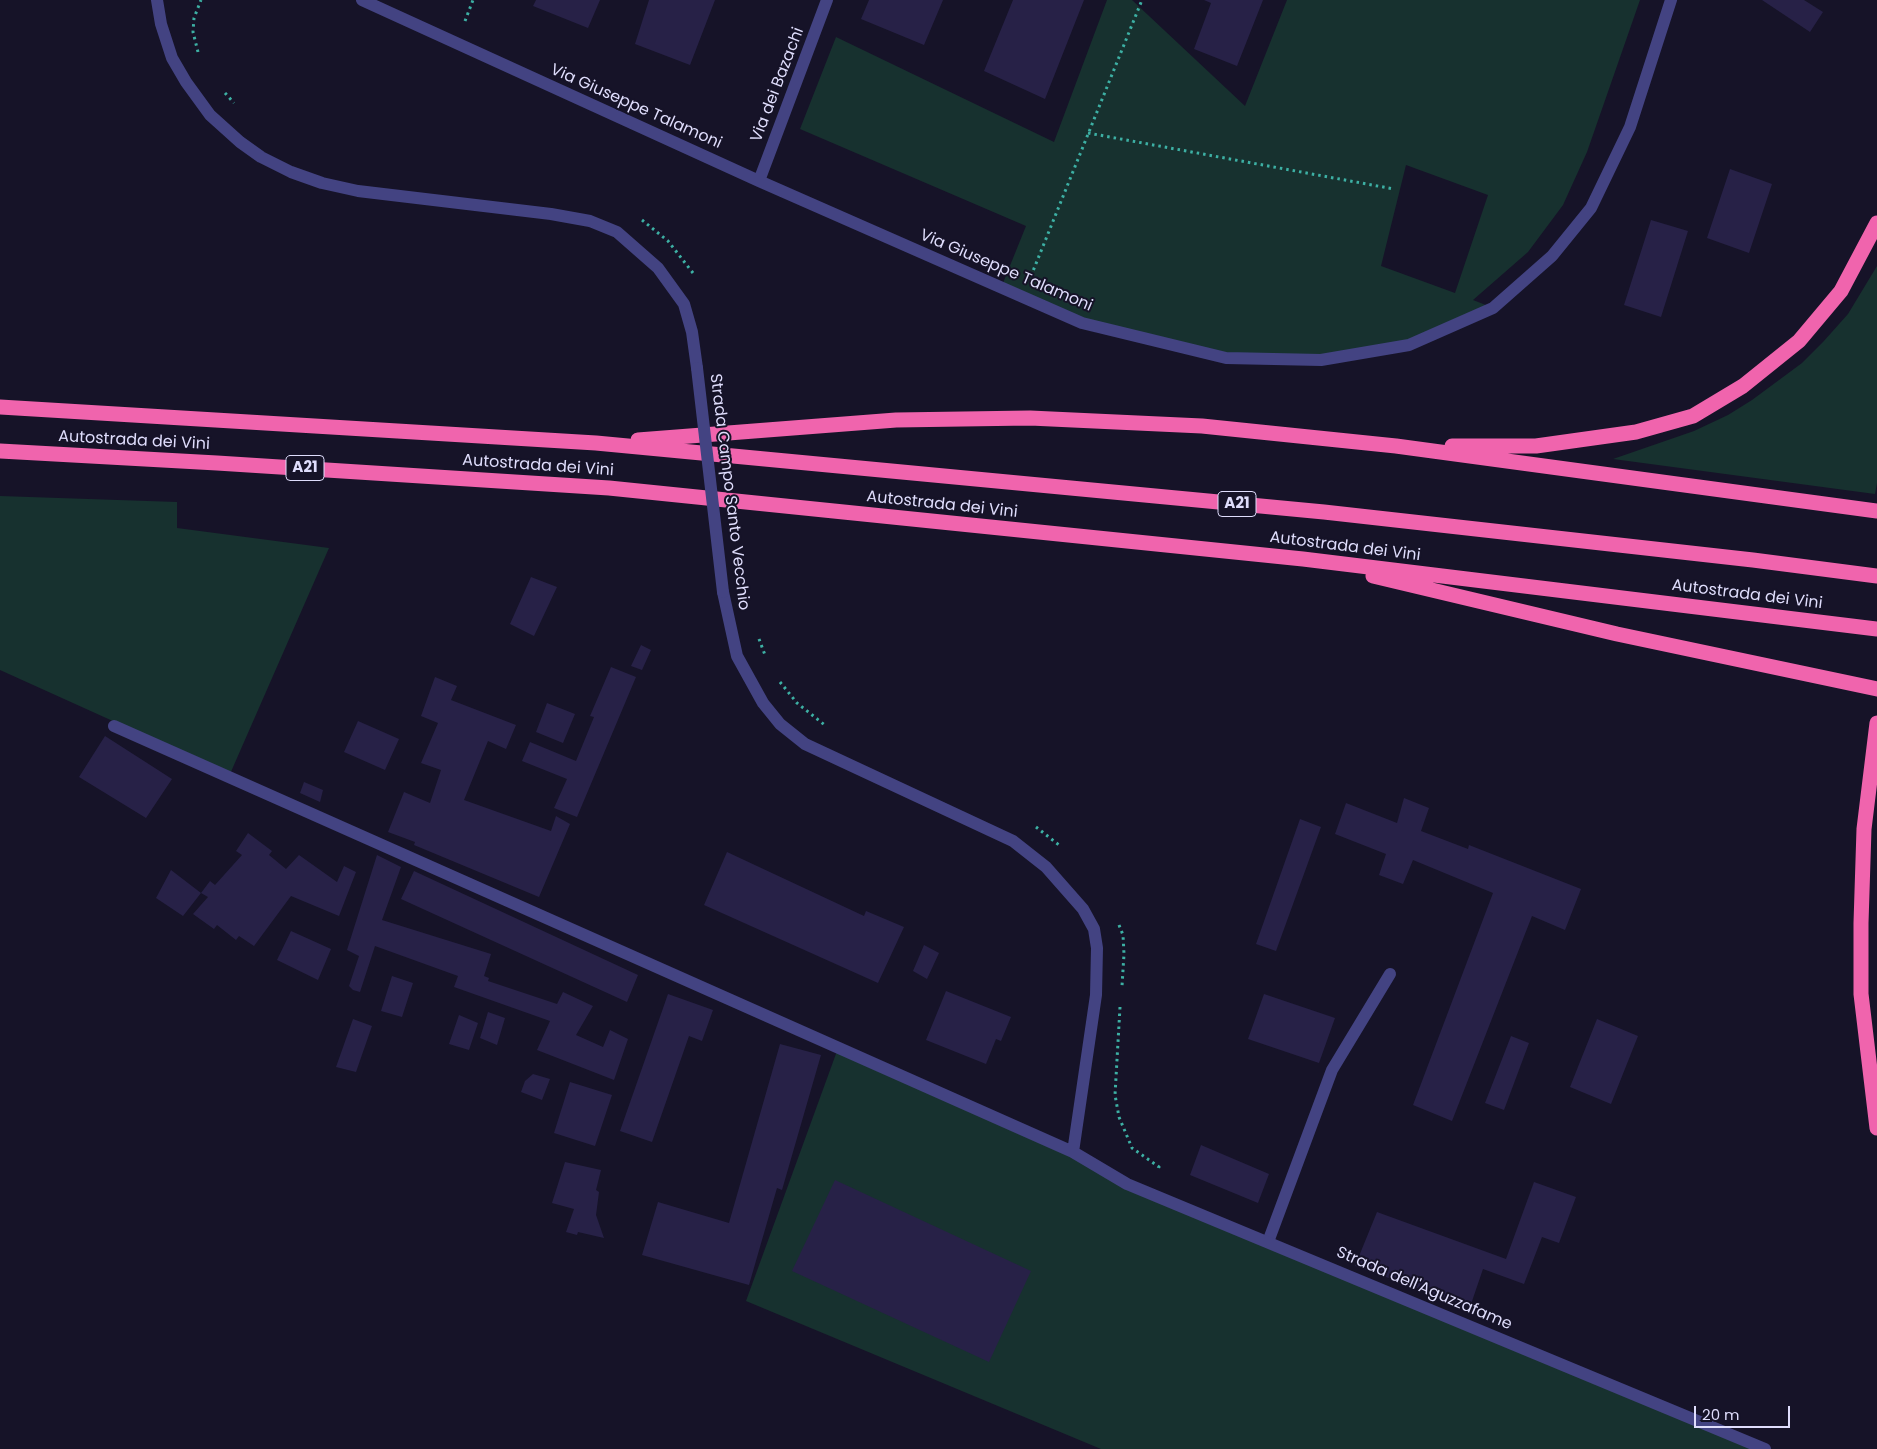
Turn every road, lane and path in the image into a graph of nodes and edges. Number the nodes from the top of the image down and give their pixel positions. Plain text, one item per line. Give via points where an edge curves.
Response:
1 (157, 0) edge
2 (362, 0) edge
3 (827, 0) edge
4 (1142, 0) edge
5 (1671, 0) edge
6 (1088, 133) junction
7 (759, 181) junction
8 (1394, 189) dead end
9 (1877, 223) edge
10 (1022, 297) junction
11 (0, 407) edge
12 (596, 443) junction
13 (1396, 446) junction
14 (0, 451) edge
15 (1877, 511) edge
16 (1303, 559) junction
17 (1877, 576) edge
18 (1877, 630) edge
19 (758, 637) dead end
20 (768, 662) dead end
21 (776, 675) dead end
22 (1877, 689) edge
23 (1877, 723) edge
24 (114, 726) dead end
25 (828, 728) dead end
26 (1028, 822) dead end
27 (1061, 847) dead end
28 (1116, 918) dead end
29 (1390, 974) dead end
30 (1121, 994) dead end
31 (1120, 1004) dead end
32 (1877, 1128) edge
33 (1073, 1152) junction
34 (1148, 1192) junction
35 (1268, 1242) junction
36 (1765, 1449) edge

1 - 33 street, Strada Campo Santo Vecchio, bridge via 172,58 210,115 254,152 291,172 358,191 590,221 617,232 658,268 684,304 692,332 723,592 736,656 758,695 780,724 805,744 1013,841 1046,866 1083,909 1094,929 1096,995
2 - 7 street, Via Giuseppe Talamoni
3 - 7 street, Via dei Bazachi
4 - 6 path
5 - 10 street, Via Giuseppe Talamoni via 1630,127 1591,208 1552,256 1493,308 1409,346 1321,360 1226,358 1082,323
6 - 8 path
6 - 10 path
7 - 10 street, Via Giuseppe Talamoni
9 - 13 highway via 1841,292 1799,341 1744,386 1693,416 1636,432 1536,446
11 - 12 highway, Autostrada dei Vini / A21
12 - 13 highway via 896,420 1030,418 1202,426
12 - 17 highway, Autostrada dei Vini / A21 via 1324,512
13 - 15 highway
14 - 16 highway, Autostrada dei Vini / A21 via 609,488
16 - 18 highway, Autostrada dei Vini / A21
16 - 22 highway via 1616,634
19 - 20 path
21 - 25 path via 797,703
23 - 32 highway via 1864,829 1861,932 1861,994
24 - 33 street, Strada dell'Aguzzafame
26 - 27 path
28 - 30 path via 1123,935
29 - 35 street via 1332,1070
31 - 34 path via 1115,1095 1118,1117 1132,1148 1158,1167
33 - 34 street, Strada dell'Aguzzafame via 1127,1184
34 - 35 street, Strada dell'Aguzzafame
35 - 36 street, Strada dell'Aguzzafame

